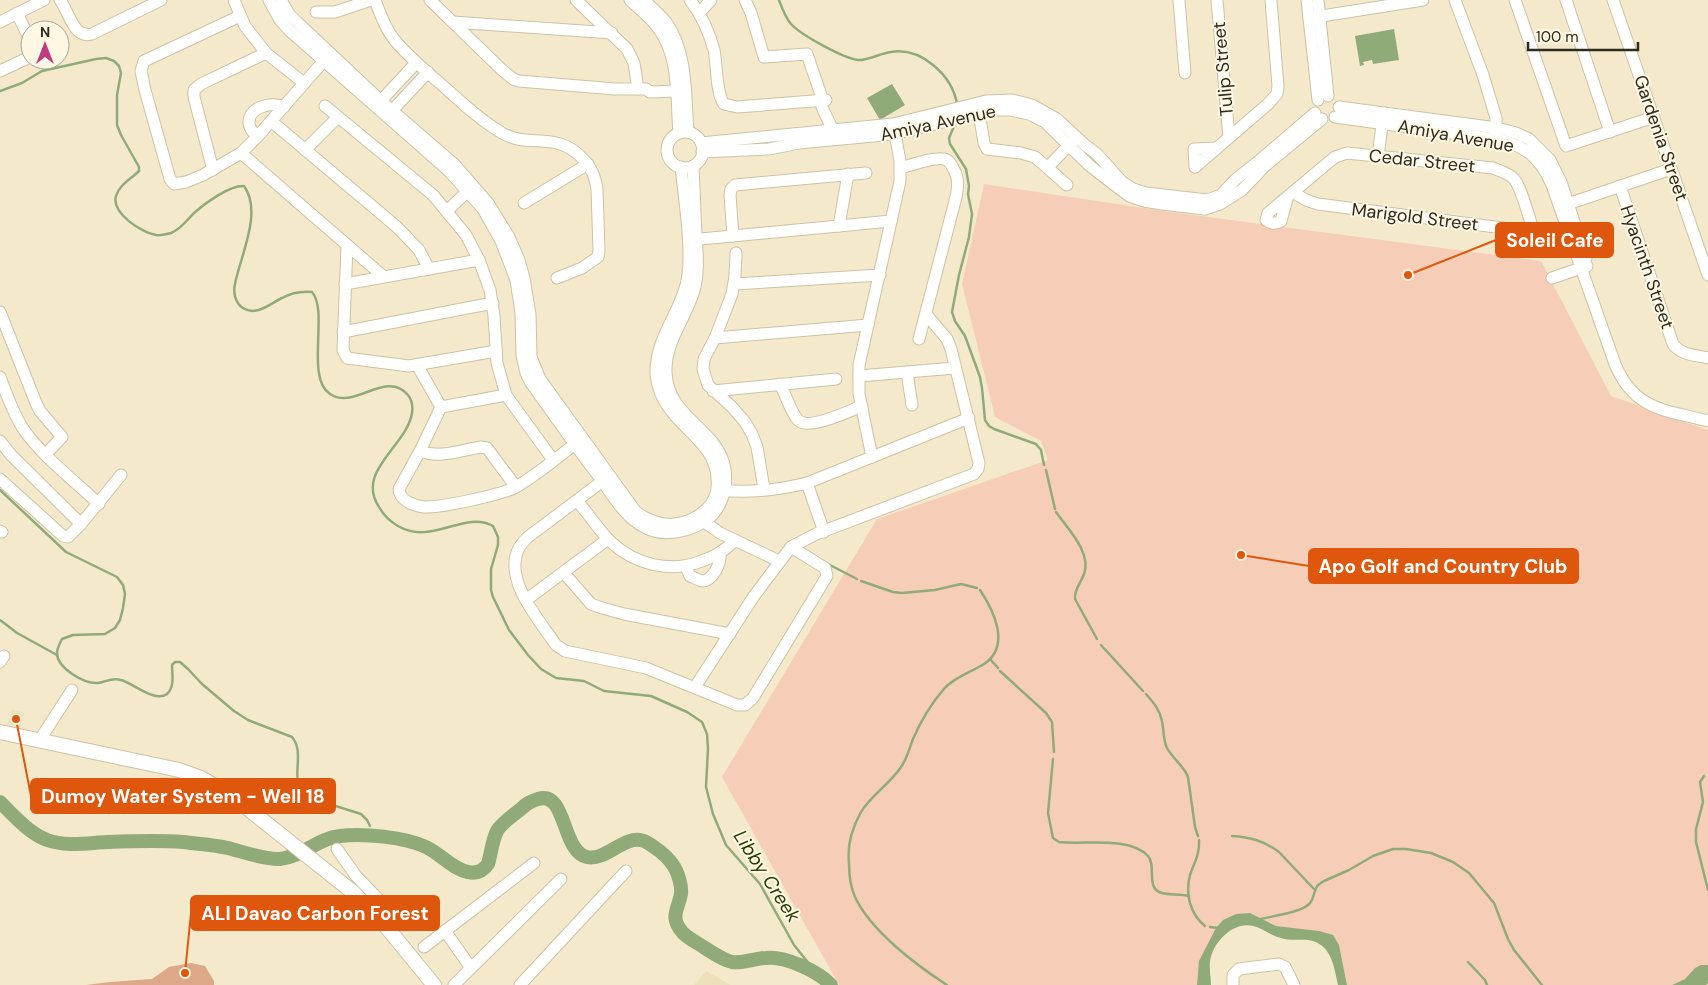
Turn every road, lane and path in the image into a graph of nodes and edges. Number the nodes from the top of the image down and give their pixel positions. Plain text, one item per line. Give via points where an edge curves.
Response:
1 (44, 0) edge
2 (60, 0) edge
3 (162, 0) edge
4 (234, 0) edge
5 (269, 0) edge
6 (280, 0) edge
7 (371, 0) edge
8 (375, 0) edge
9 (430, 0) edge
10 (576, 0) edge
11 (630, 0) edge
12 (644, 0) edge
13 (690, 0) edge
14 (711, 0) edge
15 (745, 0) edge
16 (1179, 0) edge
17 (1217, 0) edge
18 (1271, 0) edge
19 (1307, 0) edge
20 (1318, 0) edge
21 (1423, 0) edge
22 (1455, 0) edge
23 (1515, 0) edge
24 (1566, 0) edge
25 (1613, 0) edge
26 (316, 12) dead end
27 (17, 14) junction
28 (699, 14) junction
29 (240, 16) junction
30 (593, 16) junction
31 (1314, 17) junction
32 (20, 20) edge
33 (0, 22) edge
34 (453, 22) junction
35 (477, 24) junction
36 (585, 31) junction
37 (612, 33) junction
38 (471, 39) junction
39 (266, 53) junction
40 (326, 57) junction
41 (20, 62) edge
42 (416, 63) junction
43 (0, 71) edge
44 (428, 72) junction
45 (1186, 73) dead end
46 (304, 83) junction
47 (676, 88) junction
48 (642, 89) junction
49 (822, 98) junction
50 (1323, 98) junction
51 (378, 104) junction
52 (325, 106) dead end
53 (284, 107) junction
54 (978, 108) junction
55 (1337, 112) junction
56 (389, 114) junction
57 (1318, 116) junction
58 (338, 117) junction
59 (1654, 117) junction
60 (1382, 118) junction
61 (271, 121) junction
62 (894, 129) junction
63 (1610, 132) junction
64 (684, 133) junction
65 (1496, 133) junction
66 (834, 136) junction
67 (257, 137) junction
68 (1229, 138) junction
69 (1073, 141) junction
70 (702, 148) junction
71 (1217, 148) dead end
72 (305, 150) junction
73 (240, 153) junction
74 (1378, 156) junction
75 (588, 164) junction
76 (687, 166) junction
77 (1048, 167) junction
78 (901, 168) junction
79 (1671, 169) junction
80 (213, 170) junction
81 (866, 173) dead end
82 (848, 174) junction
83 (1067, 185) dead end
84 (1620, 186) junction
85 (471, 188) junction
86 (1290, 196) joint
87 (524, 203) dead end
88 (1564, 205) junction
89 (447, 211) junction
90 (891, 221) junction
91 (839, 226) junction
92 (1534, 232) junction
93 (1574, 234) junction
94 (733, 236) junction
95 (692, 240) junction
96 (347, 245) junction
97 (736, 253) dead end
98 (479, 260) junction
99 (1585, 267) junction
100 (429, 269) junction
101 (880, 275) junction
102 (1708, 275) edge
103 (384, 277) junction
104 (557, 278) dead end
105 (1552, 278) dead end
106 (346, 284) junction
107 (734, 284) junction
108 (493, 303) junction
109 (0, 313) edge
110 (926, 314) junction
111 (868, 325) junction
112 (343, 332) junction
113 (715, 338) junction
114 (920, 340) dead end
115 (496, 351) junction
116 (1708, 358) edge
117 (417, 365) junction
118 (955, 368) junction
119 (907, 372) junction
120 (858, 376) junction
121 (0, 377) edge
122 (836, 380) dead end
123 (780, 384) junction
124 (713, 391) junction
125 (506, 395) junction
126 (912, 405) dead end
127 (862, 406) junction
128 (441, 408) junction
129 (1708, 414) edge
130 (969, 418) junction
131 (1708, 421) edge
132 (0, 441) edge
133 (579, 442) junction
134 (420, 451) junction
135 (46, 454) junction
136 (872, 457) junction
137 (553, 460) junction
138 (122, 475) dead end
139 (0, 479) edge
140 (606, 479) junction
141 (807, 483) junction
142 (516, 487) junction
143 (764, 489) junction
144 (721, 490) junction
145 (577, 500) junction
146 (99, 504) junction
147 (700, 520) junction
148 (81, 524) junction
149 (824, 532) junction
150 (608, 539) junction
151 (735, 540) junction
152 (791, 547) junction
153 (720, 554) junction
154 (779, 561) junction
155 (686, 567) junction
156 (564, 573) junction
157 (526, 600) junction
158 (730, 634) junction
159 (695, 687) junction
160 (72, 690) dead end
161 (0, 732) edge
162 (39, 741) junction
163 (337, 849) dead end
164 (534, 863) dead end
165 (626, 871) dead end
166 (560, 879) dead end
167 (384, 924) junction
168 (445, 931) junction
169 (424, 947) dead end
170 (470, 968) junction
171 (434, 985) edge
172 (454, 985) edge
173 (520, 985) edge
174 (1232, 985) edge
175 (1294, 985) edge

1 - 27 street
2 - 3 street via 78,33 84,36
4 - 29 street
5 - 40 street via 280,20
6 - 40 street
7 - 26 street via 335,12
8 - 42 street via 387,30
9 - 34 street
10 - 30 street
11 - 47 street via 664,37 671,53
12 - 64 street via 666,23 680,50
13 - 28 street
14 - 28 street
15 - 49 street via 764,57 807,54
16 - 45 street
17 - 68 street, Tulip Street
18 - 68 street via 1277,94
19 - 31 street
20 - 31 street
21 - 31 street
22 - 65 street via 1483,75 1496,118
23 - 63 street via 1566,146
24 - 63 street
25 - 59 street, Gardenia Street
27 - 32 street
27 - 33 street
28 - 49 street via 714,49 722,106
29 - 39 street
29 - 80 street via 144,61 142,66 145,90 172,183 178,184
30 - 36 street
30 - 37 street
31 - 50 street
34 - 35 street
34 - 38 street
35 - 36 street
35 - 38 street
36 - 37 street
37 - 48 street via 632,55
38 - 48 street via 500,69 519,81
39 - 46 street
39 - 80 street via 194,90
40 - 46 street
40 - 51 street
41 - 43 street
42 - 44 street
42 - 51 street
44 - 56 street
44 - 75 street via 462,103 504,134 558,143 577,152
46 - 53 street
47 - 48 street via 650,86
47 - 64 street
49 - 66 street
50 - 55 street via 1336,101
50 - 57 street via 1314,106
51 - 56 street
52 - 58 street
53 - 61 street
53 - 67 street via 270,104 252,114 250,127
54 - 62 street, Amiya Avenue
54 - 69 street, Amiya Avenue via 1029,114
54 - 77 street via 987,149 1029,155
55 - 57 street via 1327,120
55 - 60 street, Amiya Avenue
56 - 85 street
57 - 69 street, Amiya Avenue via 1258,167 1242,190 1225,202 1195,209 1129,196 1120,184 1090,166
58 - 72 street
58 - 89 street via 433,195
59 - 63 street
59 - 79 street, Gardenia Street
60 - 65 street, Amiya Avenue
60 - 74 street
61 - 67 street
61 - 72 street
62 - 66 street, Amiya Avenue
62 - 78 street
64 - 70 street via 696,136
64 - 76 street via 670,140 667,151 671,161
65 - 88 street, Amiya Avenue via 1516,133 1529,139 1544,153 1558,174
66 - 70 street, Amiya Avenue via 769,149
67 - 73 street
68 - 71 street
69 - 77 street
70 - 76 street via 699,160
72 - 100 street via 404,234 419,250
73 - 80 street
73 - 96 street
74 - 86 street, Cedar Street via 1341,154
74 - 92 street, Cedar Street via 1505,172 1514,178 1518,186
75 - 87 street
75 - 104 street via 596,179 598,257
76 - 95 street
77 - 83 street
78 - 90 street
78 - 110 street via 945,159 951,164 958,182
79 - 84 street
79 - 102 street, Gardenia Street
81 - 82 street
82 - 91 street
82 - 94 street via 730,185
84 - 88 street
84 - 116 street, Hyacinth Street via 1671,339 1684,353
85 - 89 street
85 - 133 street via 511,263 521,313 526,373
86 - 92 street, Marigold Street via 1318,204
88 - 93 street, Amiya Avenue
89 - 98 street via 466,235
90 - 91 street
90 - 101 street
91 - 94 street
92 - 93 street, Marigold Street
93 - 99 street, Amiya Avenue
94 - 95 street
95 - 144 street via 698,260 695,286 669,347 666,381 679,409 720,454 725,469
96 - 103 street
96 - 106 street
97 - 107 street
98 - 100 street
98 - 108 street
99 - 105 street
99 - 129 street, Amiya Avenue via 1621,362 1633,383 1656,400
99 - 131 street, Amiya Avenue via 1615,364 1627,387 1645,403
100 - 103 street
101 - 107 street
101 - 111 street
103 - 106 street
106 - 112 street
107 - 113 street
108 - 112 street
108 - 115 street
109 - 135 street via 36,403 62,437
110 - 114 street
110 - 118 street via 947,339
111 - 113 street
111 - 120 street
112 - 117 street via 343,350 347,358 400,366
113 - 124 street via 704,359 703,369
115 - 117 street
115 - 125 street
117 - 128 street
118 - 119 street
118 - 130 street
119 - 120 street
119 - 126 street
120 - 127 street
121 - 135 street via 20,423
122 - 123 street
123 - 124 street
123 - 127 street via 803,426
124 - 143 street via 732,407 752,434
125 - 128 street
125 - 137 street
127 - 136 street
128 - 134 street
130 - 136 street
130 - 149 street via 979,463 976,472
132 - 148 street
133 - 137 street
133 - 140 street
134 - 142 street via 437,455 487,448
134 - 142 street via 400,484 399,492 402,498 419,506 493,495
135 - 146 street
136 - 141 street
137 - 142 street
138 - 146 street
139 - 148 street via 64,536 68,537
140 - 145 street
140 - 147 street via 626,513 648,529 680,532 690,529
141 - 143 street
141 - 149 street
143 - 144 street
144 - 147 street via 720,503 710,517
145 - 150 street
145 - 157 street via 528,537 518,549 516,578
146 - 148 street
147 - 151 street
149 - 152 street
150 - 155 street via 642,562
150 - 156 street
151 - 153 street
151 - 154 street
152 - 154 street
152 - 159 street via 825,568 827,576 752,698 745,705 737,705
153 - 155 street
153 - 155 street via 720,562 705,580 690,576
154 - 158 street
156 - 157 street
156 - 158 street via 591,604 599,608
157 - 159 street via 556,645 565,652 646,668
158 - 159 street
160 - 162 street
161 - 162 main road
162 - 167 main road via 201,778 232,796 282,835 354,893
163 - 167 street via 384,906 388,914
164 - 168 street
165 - 173 street
166 - 170 street
167 - 171 main road
168 - 169 street
168 - 170 street
170 - 172 street
174 - 175 street via 1233,975 1240,969 1275,964 1285,967

